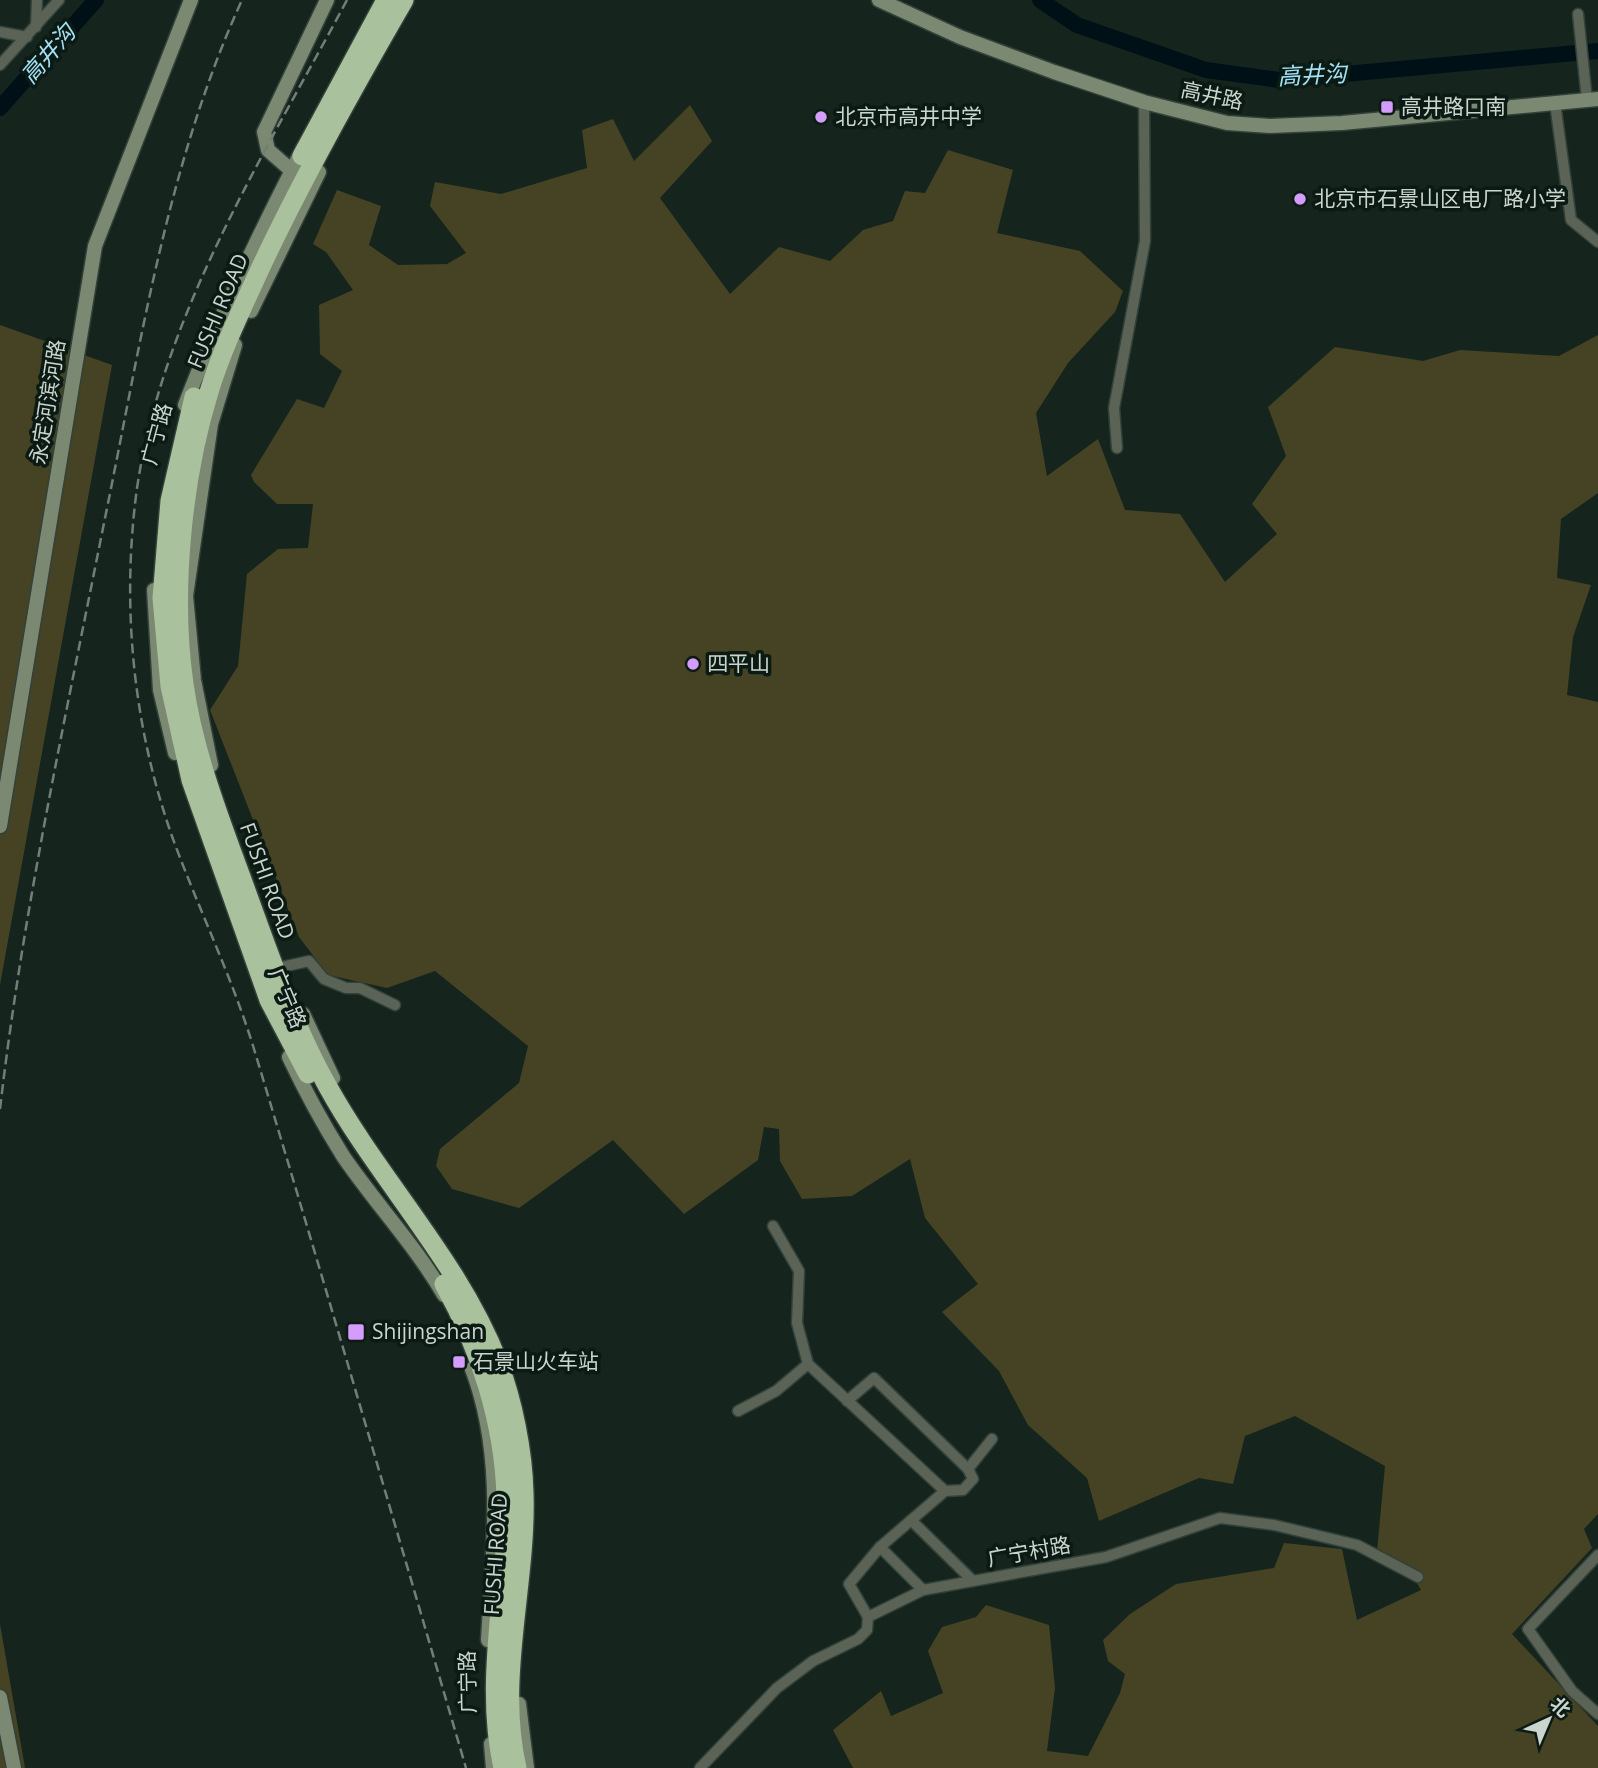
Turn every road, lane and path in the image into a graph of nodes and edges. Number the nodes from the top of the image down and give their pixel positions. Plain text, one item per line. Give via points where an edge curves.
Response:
1 (37, 0) edge
2 (59, 0) edge
3 (191, 0) edge
4 (327, 0) edge
5 (380, 0) edge
6 (386, 0) edge
7 (405, 0) edge
8 (879, 0) edge
9 (1578, 14) dead end
10 (36, 27) junction
11 (0, 32) edge
12 (27, 37) junction
13 (0, 65) edge
14 (1590, 95) edge
15 (1144, 102) junction
16 (1555, 103) junction
17 (292, 171) junction
18 (1598, 242) edge
19 (1116, 447) dead end
20 (0, 826) edge
21 (282, 967) junction
22 (395, 1005) dead end
23 (773, 1226) dead end
24 (808, 1364) junction
25 (848, 1401) junction
26 (738, 1411) dead end
27 (992, 1439) dead end
28 (968, 1468) junction
29 (945, 1491) junction
30 (911, 1520) junction
31 (880, 1547) junction
32 (1598, 1555) edge
33 (1418, 1577) dead end
34 (972, 1581) junction
35 (923, 1590) junction
36 (868, 1617) junction
37 (0, 1697) edge
38 (1598, 1714) edge
39 (14, 1768) edge
40 (493, 1768) edge
41 (503, 1768) edge
42 (517, 1768) edge
43 (527, 1768) edge
44 (700, 1768) edge

1 - 10 street
2 - 10 street
3 - 20 street, 永定河滨河路 via 95,246
4 - 17 street via 264,132 268,150
5 - 17 street, 广宁路
6 - 41 highway, FUSHI ROAD via 283,190 199,381 170,501 162,598 170,686 191,780 269,1000 354,1152 444,1284 484,1371 501,1445 506,1498 494,1681
7 - 21 street, 广宁路 via 235,344 211,424 186,596 194,680 213,774
7 - 42 highway, FUSHI ROAD via 295,194 209,390 186,503 179,597 184,684 204,776 284,995 326,1084 474,1308 500,1365 518,1439 524,1493 510,1680
8 - 15 street, 高井路 via 1007,56
9 - 14 street
10 - 12 street
11 - 12 street
12 - 13 street
14 - 16 street, 高井路
15 - 16 street, 高井路 via 1227,123 1270,126
15 - 19 street via 1145,241 1114,408
16 - 18 street via 1571,220
17 - 40 street, 广宁路 via 209,342 180,418 161,504 153,604 160,690 183,785 265,1004 306,1094 344,1156 443,1294 476,1378 491,1448 495,1506 486,1683
21 - 22 street via 309,961 324,979 360,988
21 - 43 street, 广宁路 via 335,1081 481,1305 505,1363 533,1491 517,1677
23 - 24 street via 799,1271 797,1323
24 - 25 street
24 - 26 street via 776,1391
25 - 28 street via 874,1378
25 - 29 street
27 - 28 street
28 - 29 street via 973,1479 963,1490
29 - 30 street
30 - 31 street
30 - 34 street
31 - 35 street
31 - 36 street via 849,1584
32 - 38 street via 1528,1629 1572,1691
33 - 34 street, 广宁村路 via 1357,1545 1274,1525 1220,1518 1106,1557
34 - 35 street, 广宁村路
35 - 36 street, 广宁村路
36 - 44 street, 广宁村路 via 867,1630 858,1639 813,1661 777,1688
37 - 39 street

